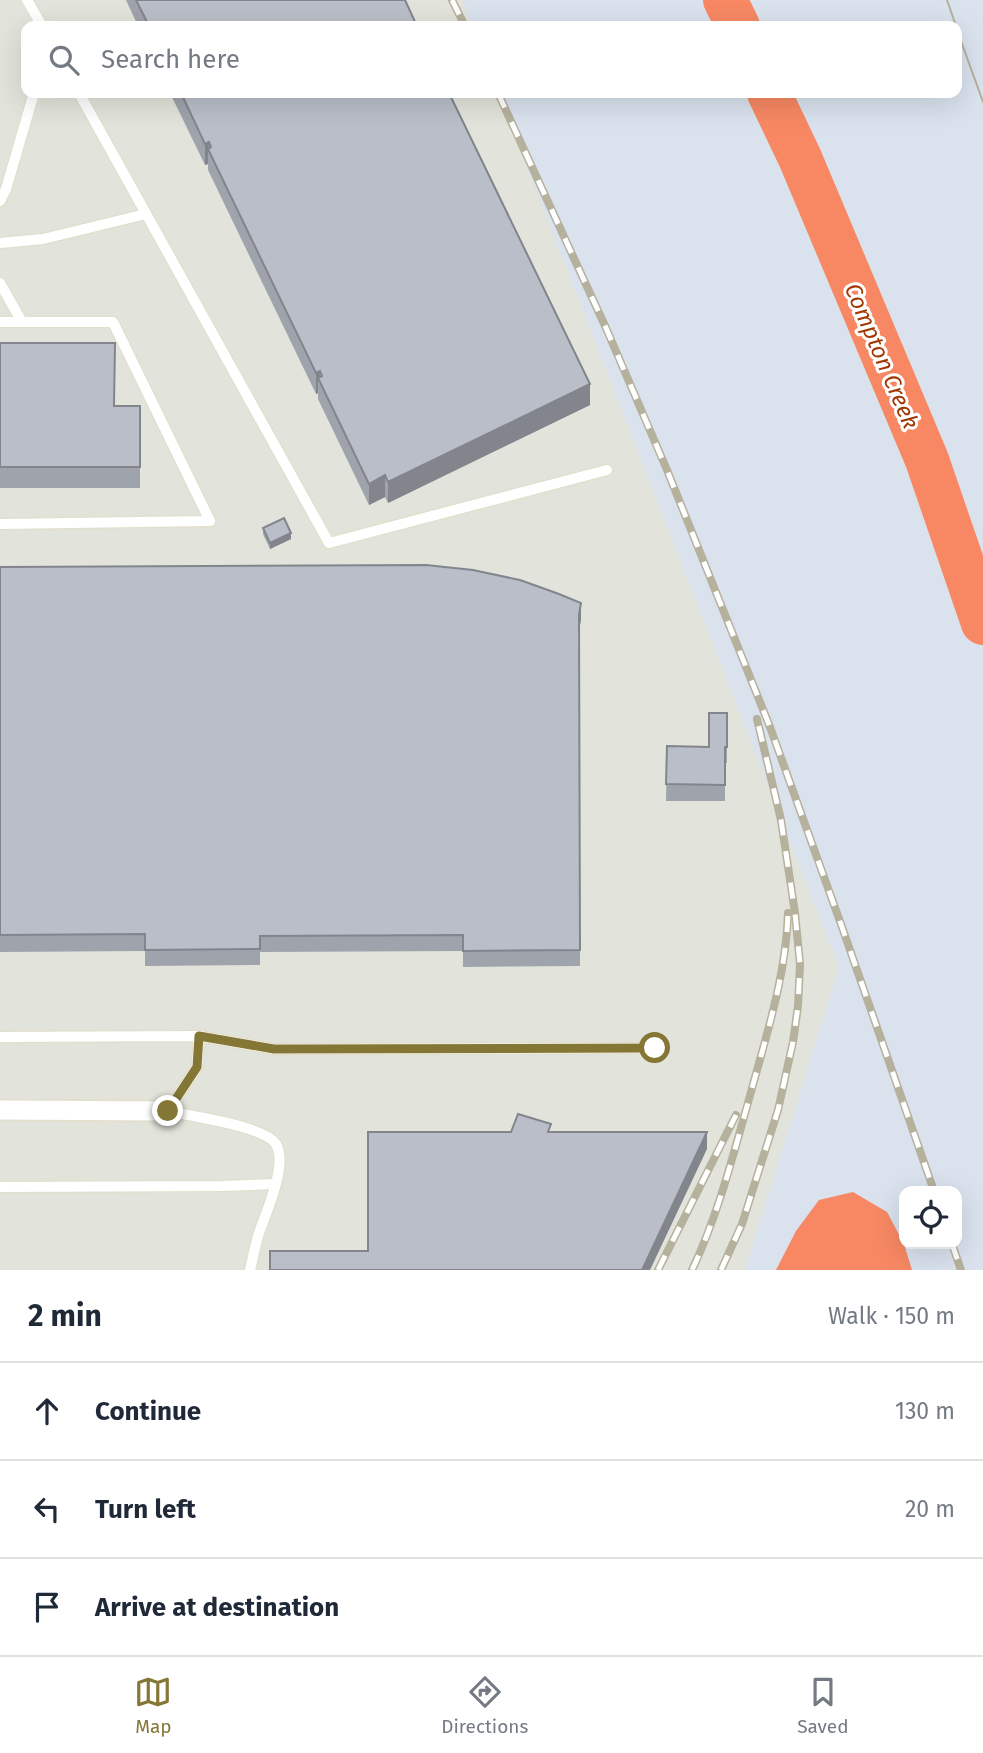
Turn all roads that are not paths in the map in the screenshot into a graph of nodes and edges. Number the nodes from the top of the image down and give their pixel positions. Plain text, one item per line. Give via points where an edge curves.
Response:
1 (27, 0) edge
2 (39, 21) edge
3 (33, 98) edge
4 (82, 98) edge
5 (0, 201) edge
6 (146, 214) junction
7 (0, 243) edge
8 (0, 283) edge
9 (0, 322) edge
10 (22, 322) junction
11 (607, 470) dead end
12 (0, 524) edge
13 (199, 1036) junction
14 (0, 1037) edge
15 (655, 1048) dead end
16 (0, 1110) edge
17 (168, 1111) junction
18 (275, 1184) junction
19 (0, 1187) edge
20 (250, 1270) edge

1 - 2 lane
3 - 5 lane
4 - 6 lane
6 - 7 lane via 43,239
6 - 11 lane via 329,543
8 - 10 lane
9 - 10 lane
10 - 12 lane via 113,322 210,521
13 - 14 lane
13 - 15 lane via 274,1049
13 - 17 lane via 197,1067
16 - 17 street
17 - 18 lane via 246,1128 275,1142 279,1153
18 - 19 lane
18 - 20 lane

